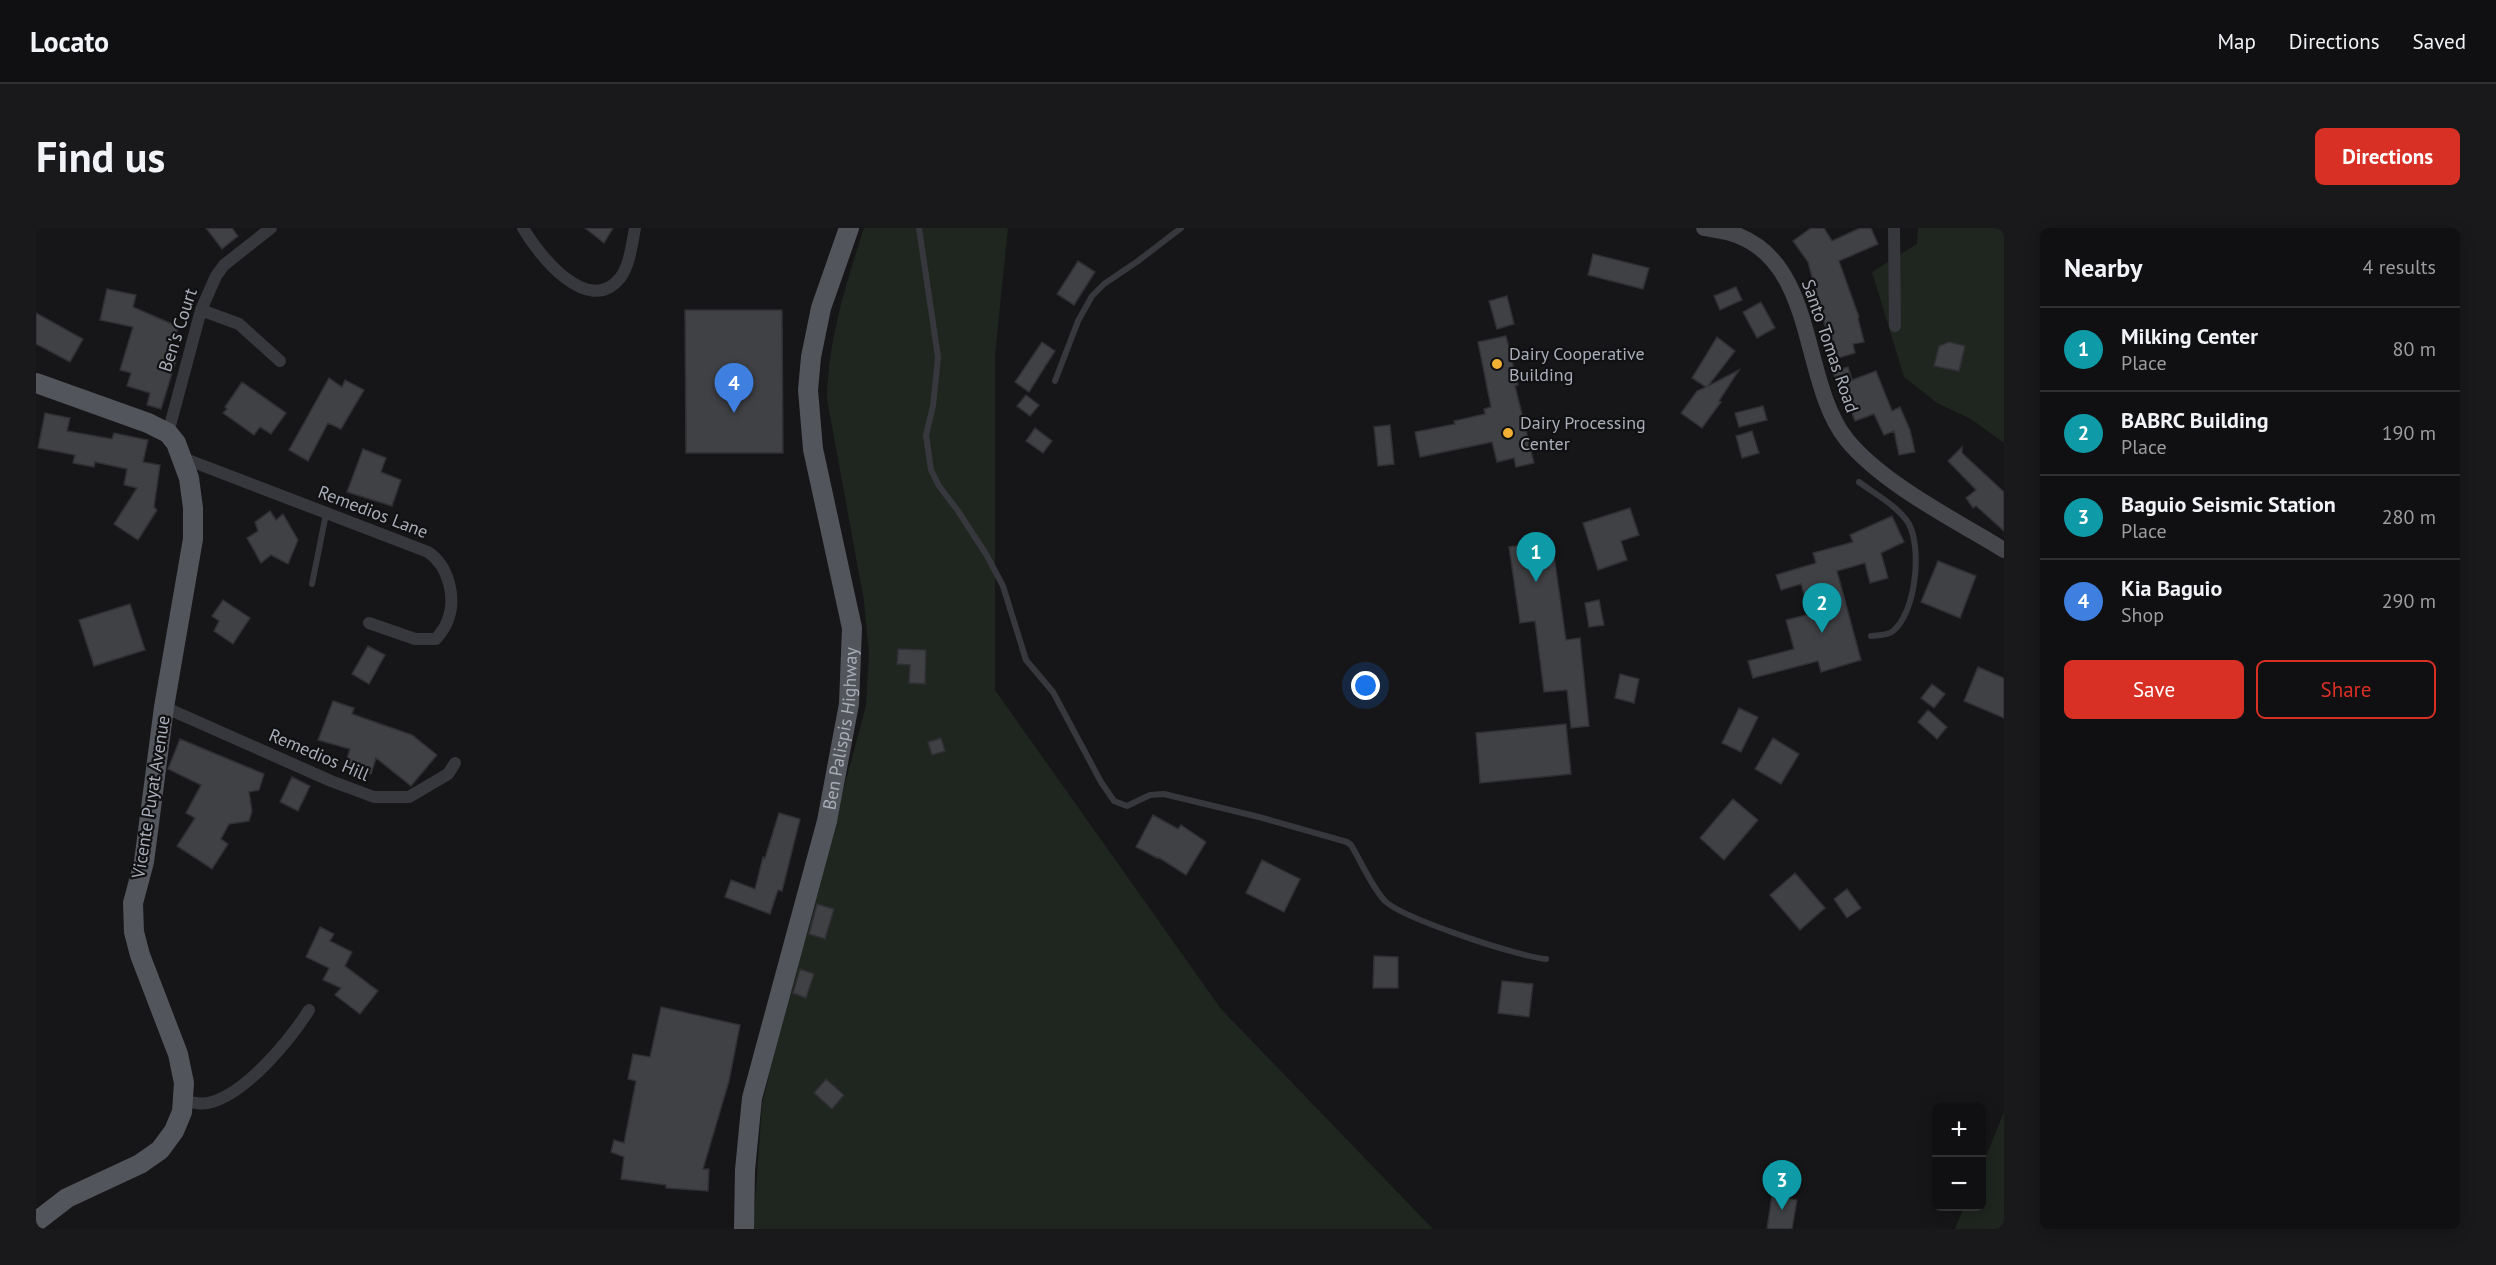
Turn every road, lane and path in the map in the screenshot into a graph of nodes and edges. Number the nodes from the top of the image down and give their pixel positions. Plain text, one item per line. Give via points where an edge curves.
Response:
1 (271, 228) edge
2 (523, 228) edge
3 (634, 228) edge
4 (849, 228) edge
5 (919, 228) edge
6 (1181, 228) edge
7 (1704, 228) edge
8 (1894, 228) edge
9 (201, 310) junction
10 (1895, 326) dead end
11 (280, 361) dead end
12 (1056, 381) dead end
13 (36, 383) edge
14 (168, 433) junction
15 (183, 458) junction
16 (1859, 482) dead end
17 (326, 514) junction
18 (2004, 550) edge
19 (312, 584) dead end
20 (369, 624) dead end
21 (1871, 636) dead end
22 (164, 707) junction
23 (455, 763) dead end
24 (1546, 960) dead end
25 (309, 1010) dead end
26 (184, 1101) junction
27 (36, 1222) edge
28 (744, 1229) edge

1 - 9 street, Ben's Court via 224,265
2 - 3 street via 554,269 571,283 592,290 604,289 621,277
4 - 28 main road, Ben Palispis Highway via 821,308 808,390 813,449 852,628 849,704 826,821 752,1098
5 - 24 lane via 938,357 926,435 931,470 1003,586 1026,660 1053,692 1114,801 1127,806 1150,795 1164,794 1347,842 1392,906 1456,933
6 - 12 lane via 1092,296 1078,321
7 - 18 street, Santo Tomas Road via 1738,235 1753,243 1785,277 1803,320 1823,394 1835,422 1859,454 1931,507
8 - 10 street
9 - 11 street via 239,324
9 - 14 street, Ben's Court
13 - 14 main road
14 - 15 main road, Vicente Puyat Avenue
15 - 17 street, Remedios Lane
15 - 22 main road, Vicente Puyat Avenue via 193,508 193,539
16 - 21 lane via 1904,516 1916,546 1912,592 1905,614 1893,631
17 - 19 lane
17 - 20 street, Remedios Lane via 428,552 439,559 446,572 451,595 447,621 436,639 415,639
22 - 23 street, Remedios Hill via 331,782 374,797 409,797 448,774
22 - 26 main road, Vicente Puyat Avenue via 144,862 133,913 140,956 178,1054
25 - 26 street via 275,1054 226,1096 202,1104
26 - 27 main road, Vicente Puyat Avenue via 174,1131 160,1150 140,1164 67,1198

